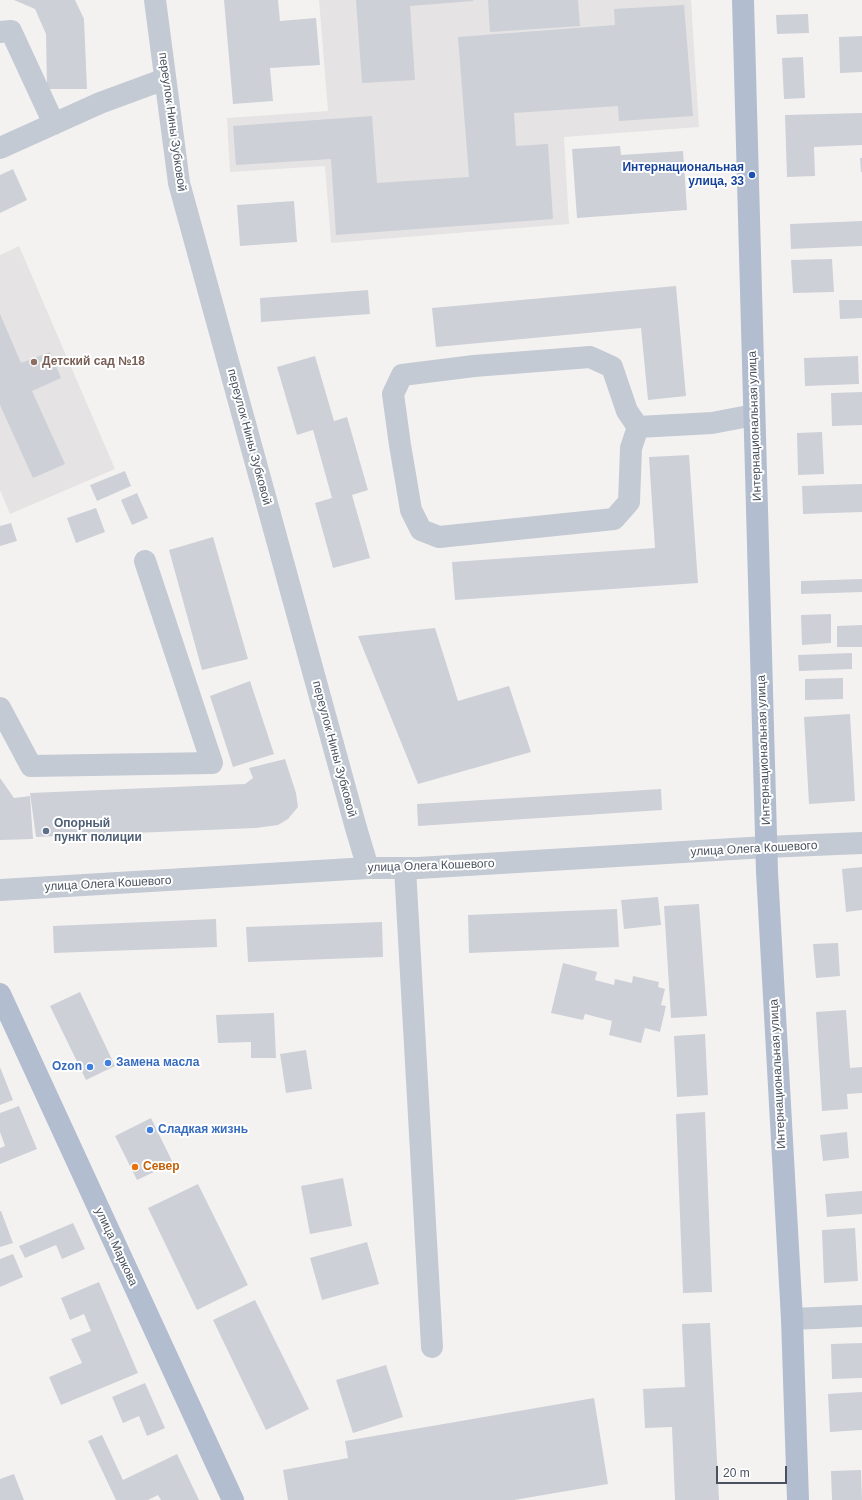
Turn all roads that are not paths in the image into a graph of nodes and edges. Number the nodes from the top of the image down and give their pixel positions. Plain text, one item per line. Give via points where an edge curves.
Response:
1 (155, 0) edge
2 (743, 0) edge
3 (0, 32) edge
4 (165, 79) junction
5 (54, 124) junction
6 (0, 148) edge
7 (754, 415) junction
8 (638, 427) junction
9 (145, 561) dead end
10 (0, 707) edge
11 (862, 844) edge
12 (766, 847) junction
13 (368, 868) junction
14 (404, 868) junction
15 (0, 890) edge
16 (0, 994) edge
17 (862, 1316) edge
18 (792, 1319) junction
19 (432, 1347) dead end
20 (233, 1500) edge
21 (798, 1500) edge

1 - 4 street, переулок Нины Зубковой
2 - 7 main road, Интернациональная улица
3 - 5 street via 11,31
4 - 5 street via 100,103
4 - 13 street, переулок Нины Зубковой via 179,183
5 - 6 street
7 - 8 street via 712,422
7 - 12 main road, Интернациональная улица
8 - 8 street via 627,411 612,367 590,357 474,366 402,375 393,394 411,510 421,530 439,537 614,519 629,502 631,448
9 - 10 street via 212,763 31,766
11 - 12 street, улица Олега Кошевого
12 - 14 street, улица Олега Кошевого
12 - 18 main road, Интернациональная улица
13 - 14 street, улица Олега Кошевого
13 - 15 street, улица Олега Кошевого
14 - 19 street
16 - 20 main road, улица Маркова
17 - 18 street
18 - 21 main road, Интернациональная улица

